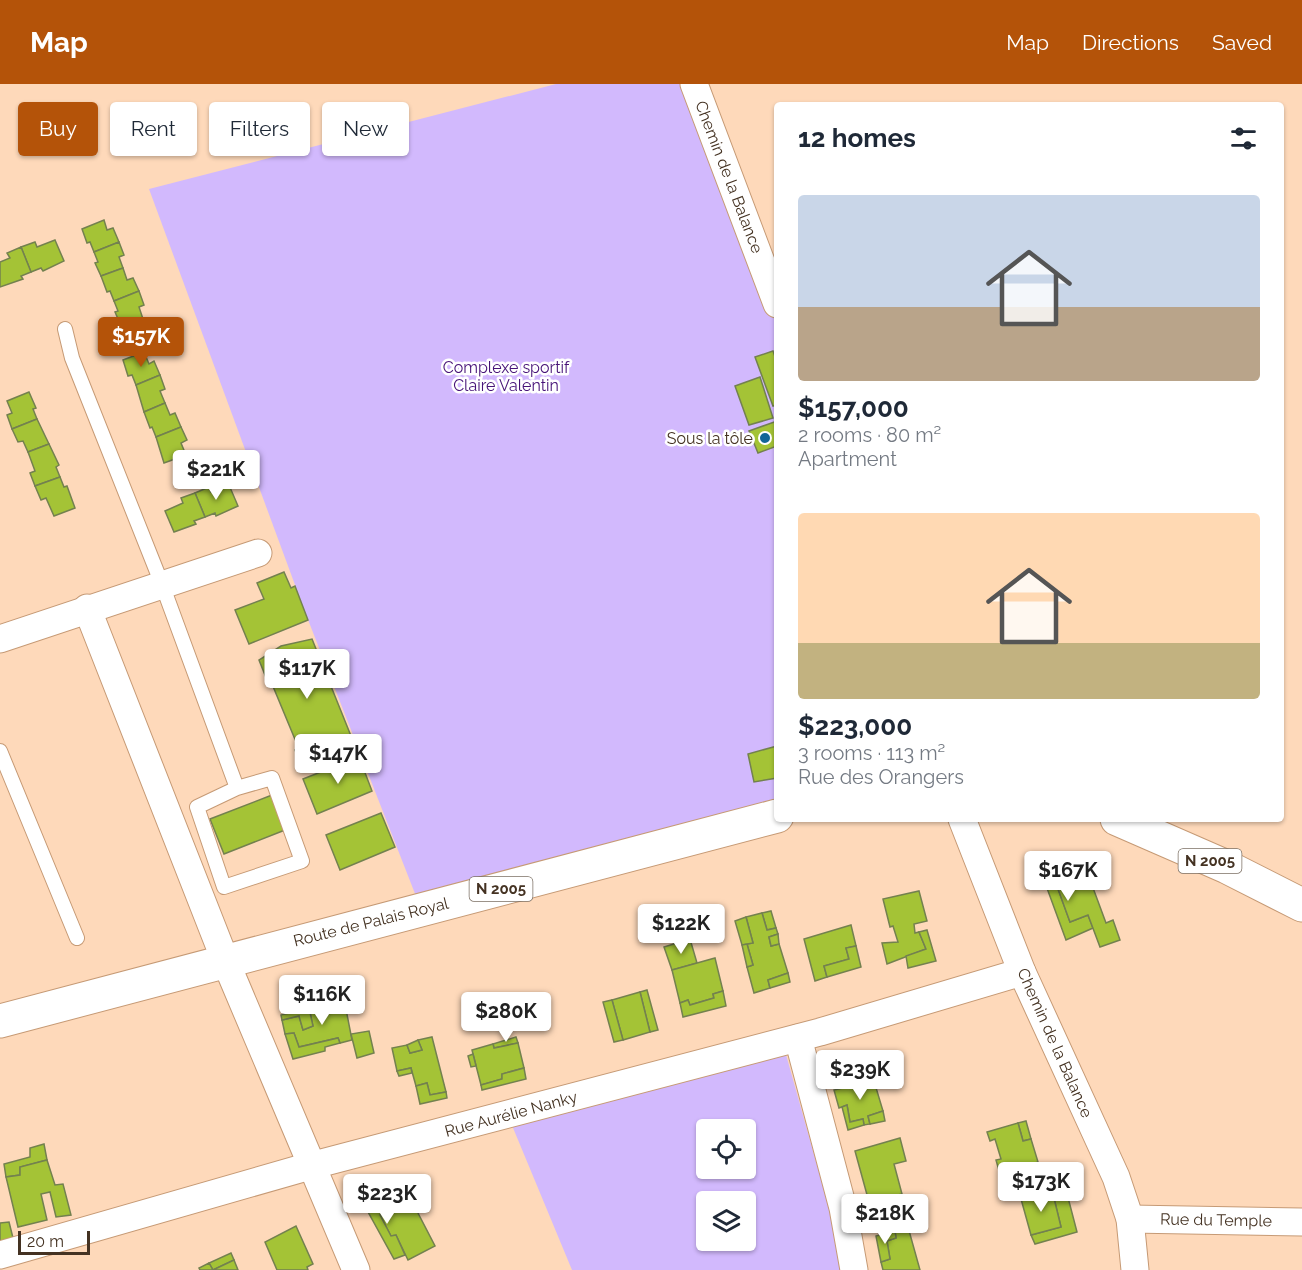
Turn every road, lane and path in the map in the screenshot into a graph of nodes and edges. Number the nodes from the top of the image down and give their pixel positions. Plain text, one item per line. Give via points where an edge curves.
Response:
1 (694, 84) edge
2 (774, 296) edge
3 (65, 329) dead end
4 (258, 553) dead end
5 (163, 587) junction
6 (87, 608) junction
7 (0, 639) edge
8 (0, 751) edge
9 (237, 788) junction
10 (774, 817) edge
11 (963, 822) edge
12 (1124, 822) edge
13 (1302, 905) edge
14 (77, 938) dead end
15 (225, 960) junction
16 (1022, 972) junction
17 (0, 1022) edge
18 (798, 1038) junction
19 (310, 1166) junction
20 (1130, 1219) junction
21 (1302, 1222) edge
22 (0, 1255) edge
23 (356, 1270) edge
24 (854, 1270) edge
25 (1135, 1270) edge

1 - 2 street, Chemin de la Balance
3 - 5 lane via 72,358
4 - 5 street
5 - 6 street
5 - 9 lane
6 - 7 street
6 - 15 street
8 - 14 lane
9 - 9 lane via 272,778 302,861 224,886 197,807
10 - 15 main road, Route de Palais Royal / N 2005
11 - 16 street, Chemin de la Balance
12 - 13 main road, N 2005
15 - 17 main road, Route de Palais Royal / N 2005
15 - 19 street
16 - 18 street, Rue Aurélie Nanky
16 - 20 street, Chemin de la Balance via 1116,1177
18 - 19 street, Rue Aurélie Nanky
18 - 24 street via 843,1208
19 - 22 street, Rue Aurélie Nanky
19 - 23 street
20 - 21 street, Rue du Temple
20 - 25 street, Chemin de la Balance

